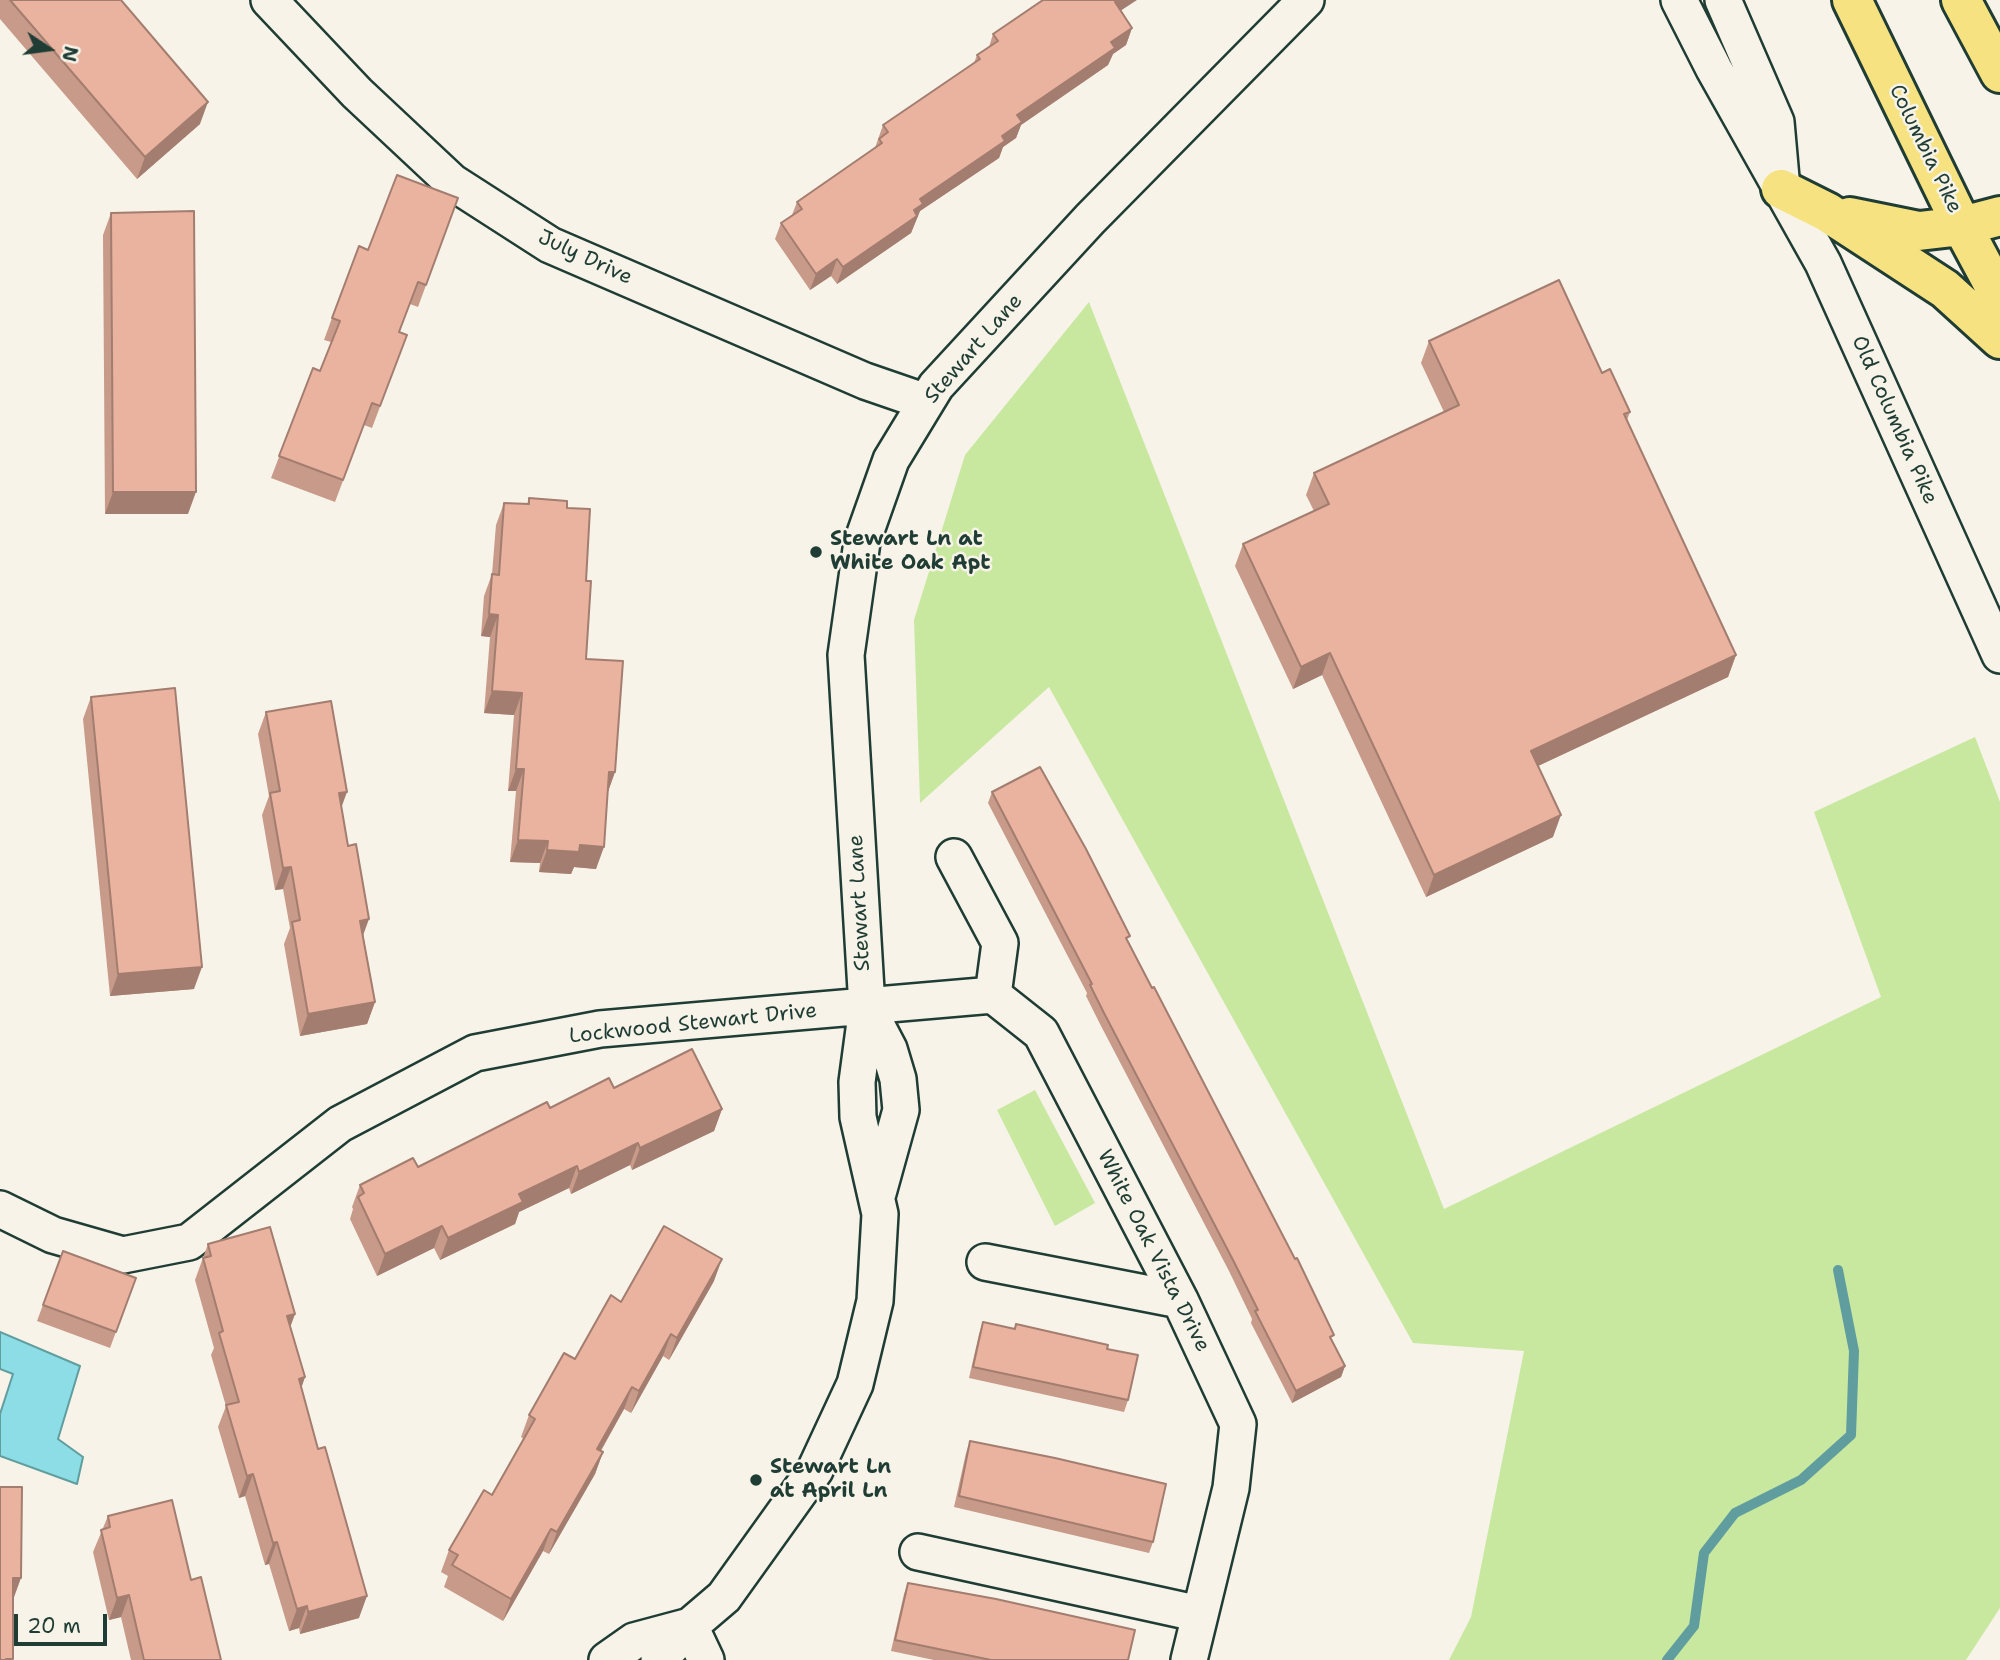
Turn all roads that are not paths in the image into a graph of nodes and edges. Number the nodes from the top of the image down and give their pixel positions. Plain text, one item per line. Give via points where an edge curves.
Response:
1 (269, 0) edge
2 (1306, 0) edge
3 (1679, 0) edge
4 (1723, 0) edge
5 (1852, 0) edge
6 (1961, 0) edge
7 (2000, 73) edge
8 (1782, 189) junction
9 (1827, 212) junction
10 (2000, 216) edge
11 (1962, 226) junction
12 (2000, 297) edge
13 (2000, 340) edge
14 (926, 402) junction
15 (2000, 655) edge
16 (954, 857) dead end
17 (993, 995) junction
18 (867, 1007) junction
19 (0, 1209) edge
20 (985, 1262) dead end
21 (1180, 1300) junction
22 (918, 1552) dead end
23 (1200, 1614) junction
24 (690, 1626) junction
25 (607, 1660) edge
26 (659, 1660) edge
27 (706, 1660) edge
28 (1189, 1660) edge

1 - 14 street, July Drive via 357,93 452,182 550,245 864,381
2 - 14 street, Stewart Lane via 1090,219
3 - 8 street, Old Columbia Pike
4 - 8 street, Old Columbia Pike via 1776,122
5 - 11 highway, Columbia Pike
6 - 7 highway
8 - 9 highway
8 - 15 street, Old Columbia Pike via 1823,263
9 - 11 highway via 1919,231
9 - 13 highway via 1945,289
10 - 11 highway
11 - 12 highway, Columbia Pike
14 - 18 street, Stewart Lane via 891,460 862,542 846,654
16 - 17 street via 1000,943
17 - 18 street
17 - 21 street, White Oak Vista Drive via 1041,1033
18 - 19 street, Lockwood Stewart Drive via 600,1029 475,1053 340,1124 189,1242 123,1255 53,1235
18 - 24 street, Stewart Lane via 889,1049 901,1110 877,1199 874,1301 855,1384 815,1470 724,1597
20 - 21 street
21 - 23 street, White Oak Vista Drive via 1238,1423 1231,1489
22 - 23 street
23 - 28 street, White Oak Vista Drive
24 - 25 street, Stewart Lane via 634,1641
24 - 26 street, Stewart Lane
24 - 27 street

